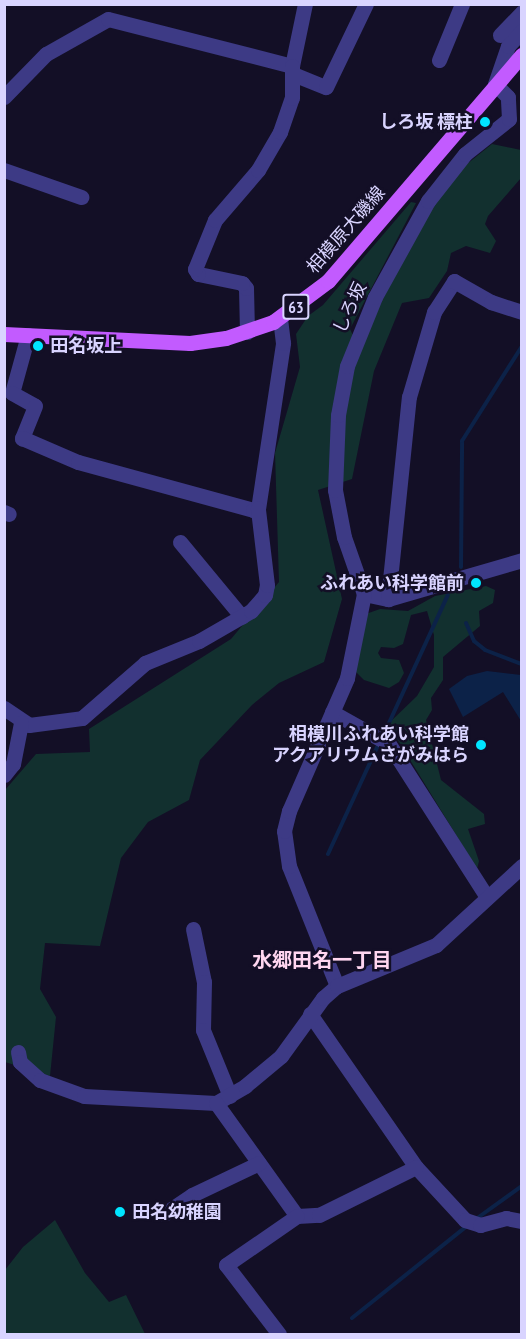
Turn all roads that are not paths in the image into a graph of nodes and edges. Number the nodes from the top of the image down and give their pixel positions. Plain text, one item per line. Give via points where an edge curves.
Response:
1 (305, 4) edge
2 (366, 4) edge
3 (462, 4) edge
4 (522, 12) edge
5 (522, 31) edge
6 (500, 35) dead end
7 (522, 55) edge
8 (439, 60) dead end
9 (293, 70) junction
10 (495, 84) junction
11 (4, 97) edge
12 (4, 170) edge
13 (81, 197) dead end
14 (522, 312) edge
15 (280, 318) junction
16 (247, 332) junction
17 (4, 334) edge
18 (28, 335) junction
19 (258, 509) junction
20 (180, 542) dead end
21 (522, 560) edge
22 (364, 594) junction
23 (388, 599) junction
24 (242, 617) junction
25 (4, 708) edge
26 (332, 712) junction
27 (21, 723) junction
28 (4, 775) edge
29 (522, 866) edge
30 (487, 897) junction
31 (193, 929) dead end
32 (338, 986) junction
33 (310, 1014) junction
34 (18, 1052) dead end
35 (223, 1100) junction
36 (258, 1163) junction
37 (416, 1167) junction
38 (164, 1214) dead end
39 (297, 1216) junction
40 (522, 1221) edge
41 (279, 1335) edge

1 - 9 street
2 - 9 street via 326,87
3 - 8 street
4 - 6 street
5 - 10 street via 508,46
7 - 10 main road, 相模原大磯線 / 63
9 - 11 street via 108,19 46,54
9 - 16 street via 292,98 280,132 258,170 215,220 195,269 198,274 242,283 246,288
10 - 15 main road, 相模原大磯線 / 63 via 328,281
10 - 22 street, しろ坂 via 508,97 509,119 465,154 428,201 359,331 344,381 334,490 356,578
12 - 13 street
14 - 23 street via 490,302 454,281 434,312 409,397
15 - 16 main road, 相模原大磯線 / 63
15 - 19 street via 283,343
16 - 18 main road, 相模原大磯線 / 63 via 174,344
17 - 18 main road, 相模原大磯線 / 63
18 - 19 street via 12,393 35,406 22,438 78,462 247,510
19 - 24 street via 267,585 259,603
20 - 24 street
21 - 23 street
22 - 23 street
22 - 26 street via 347,678
24 - 27 street via 145,663 82,718 36,725
25 - 27 street
26 - 30 street via 383,739
26 - 32 street via 289,811 284,843 289,866
27 - 28 street via 13,764
29 - 30 street
30 - 32 street via 424,953
31 - 35 street via 204,982 203,1030
32 - 33 street
33 - 35 street via 281,1056
33 - 37 street
34 - 35 street via 20,1062 40,1080 84,1096 111,1101
35 - 36 street
36 - 38 street via 192,1195
36 - 39 street
37 - 39 street via 319,1215
37 - 40 street via 465,1220 480,1225 506,1218
39 - 41 street via 226,1265

